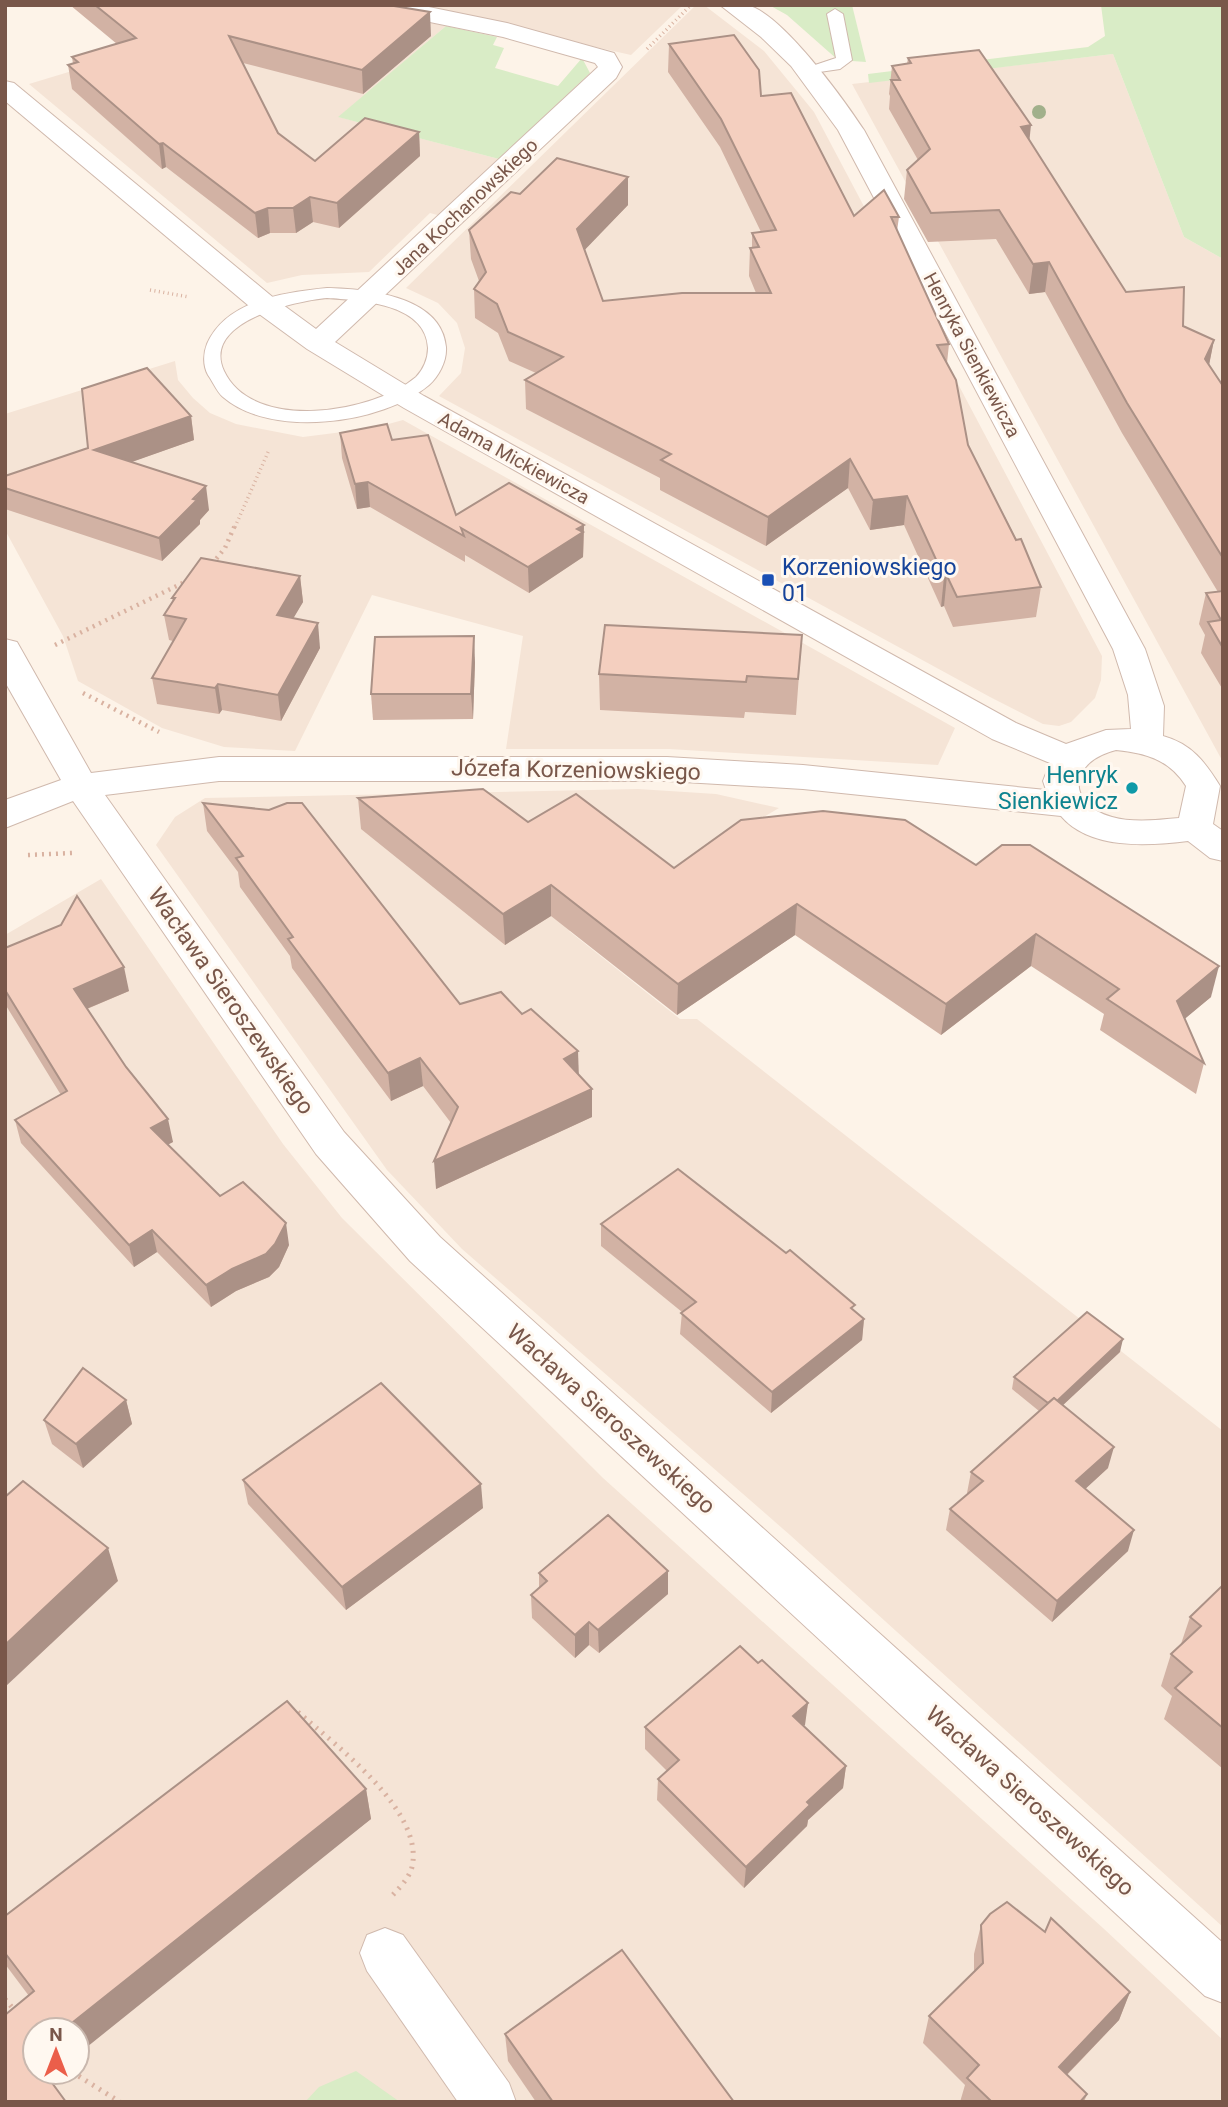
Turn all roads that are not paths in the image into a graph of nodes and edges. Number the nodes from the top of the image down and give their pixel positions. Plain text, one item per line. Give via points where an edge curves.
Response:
1 (380, 5) edge
2 (732, 5) edge
3 (835, 15) dead end
4 (812, 71) junction
5 (5, 88) edge
6 (369, 296) junction
7 (265, 305) junction
8 (317, 343) junction
9 (403, 396) junction
10 (5, 649) edge
11 (1145, 741) junction
12 (1069, 758) junction
13 (82, 786) junction
14 (13, 802) edge
15 (1070, 806) junction
16 (1194, 828) junction
17 (1223, 849) edge
18 (384, 1953) dead end
19 (1223, 1978) edge
20 (490, 2102) edge

1 - 6 street, Jana Kochanowskiego via 589,51 605,58 610,67
2 - 4 street, Henryka Sienkiewicza via 774,34
3 - 4 lane via 844,60
4 - 11 street, Henryka Sienkiewicza via 851,130 1129,649 1151,723
5 - 7 street, Adama Mickiewicza
6 - 7 lane via 327,293
6 - 8 street, Jana Kochanowskiego
6 - 9 lane via 412,312 435,338 435,363
7 - 8 street, Adama Mickiewicza
7 - 9 lane via 232,324 214,350 218,378 243,401 286,415 324,417 362,412
8 - 9 street, Adama Mickiewicza
9 - 12 street, Adama Mickiewicza via 1004,731
10 - 13 street, Wacława Sieroszewskiego
11 - 12 street via 1116,739 1088,745
11 - 16 street via 1172,751 1193,767 1203,786
12 - 15 street via 1060,781
13 - 14 street, Józefa Korzeniowskiego
13 - 15 street, Józefa Korzeniowskiego via 219,769 667,769 803,777
13 - 19 street, Wacława Sieroszewskiego via 330,1143 425,1248
15 - 16 street via 1094,824 1127,834
16 - 17 street
18 - 20 street

